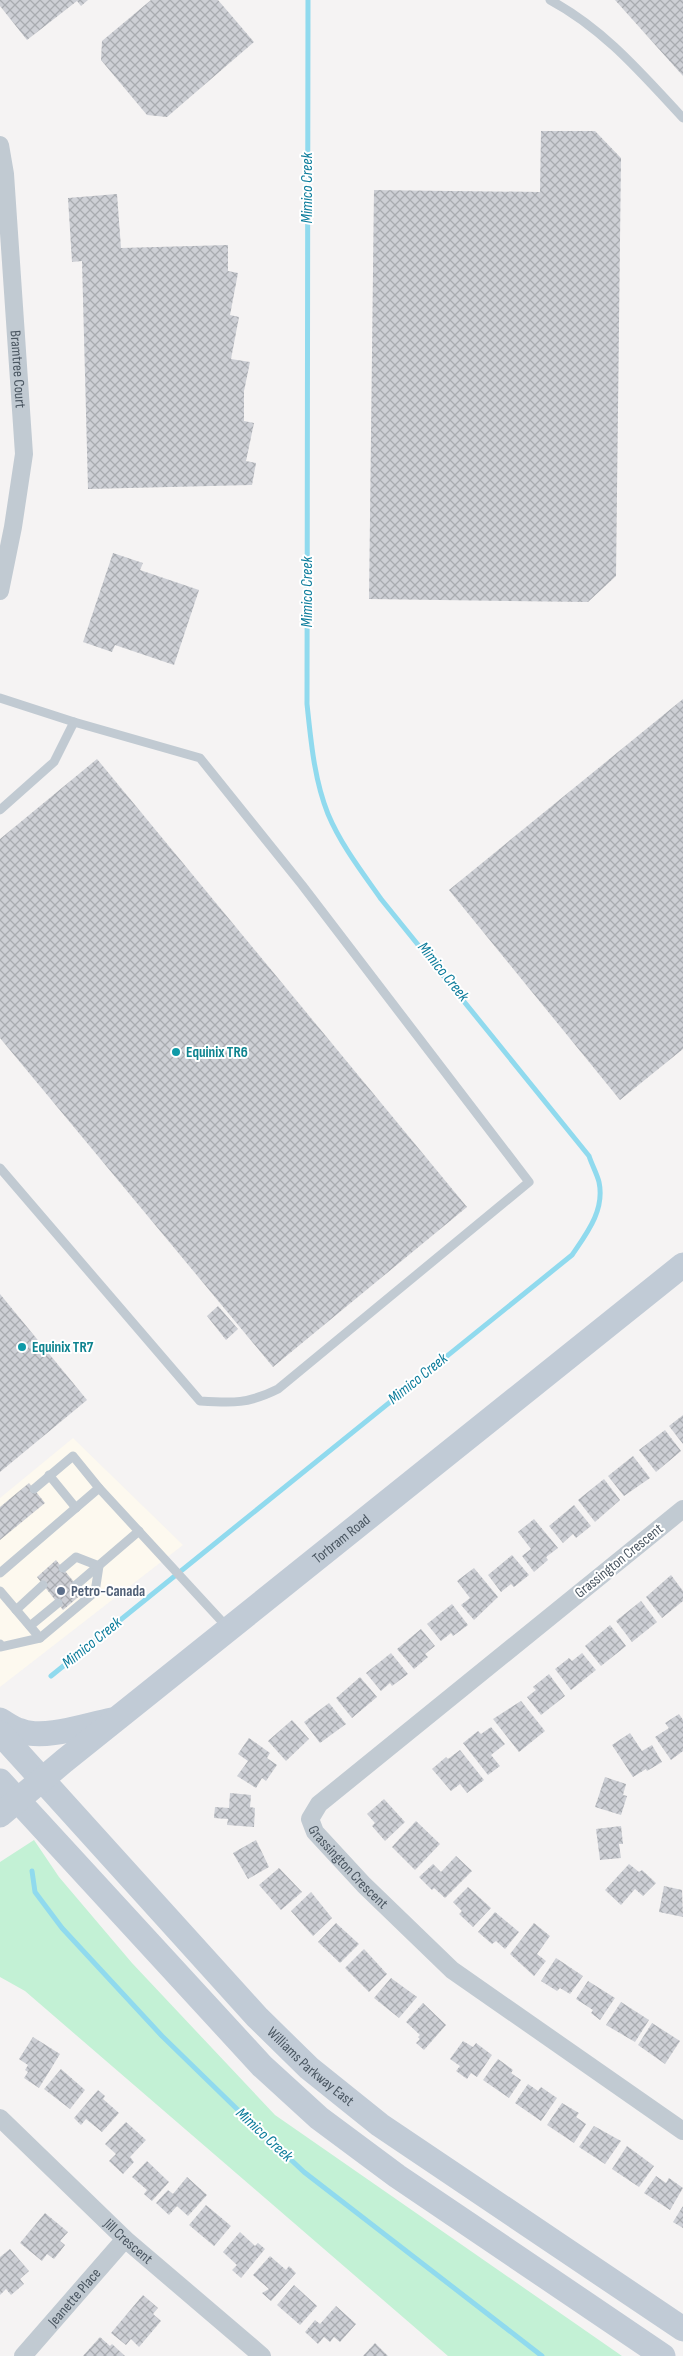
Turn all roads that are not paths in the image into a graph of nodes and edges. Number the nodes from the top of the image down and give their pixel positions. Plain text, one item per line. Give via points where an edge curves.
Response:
1 (550, 0) edge
2 (683, 118) edge
3 (0, 145) edge
4 (0, 591) edge
5 (0, 698) edge
6 (74, 722) junction
7 (0, 810) edge
8 (0, 1168) edge
9 (682, 1268) edge
10 (49, 1475) junction
11 (99, 1488) junction
12 (34, 1489) dead end
13 (76, 1508) junction
14 (683, 1509) edge
15 (138, 1531) junction
16 (98, 1566) junction
17 (62, 1568) dead end
18 (0, 1573) edge
19 (43, 1585) dead end
20 (76, 1585) dead end
21 (0, 1591) edge
22 (58, 1603) dead end
23 (16, 1610) junction
24 (30, 1626) junction
25 (229, 1630) junction
26 (40, 1638) junction
27 (0, 1644) edge
28 (117, 1719) junction
29 (0, 1720) edge
30 (0, 1733) edge
31 (42, 1780) junction
32 (0, 1781) edge
33 (9, 1807) edge
34 (0, 2118) edge
35 (683, 2131) edge
36 (125, 2239) junction
37 (683, 2329) edge
38 (24, 2356) edge
39 (262, 2356) edge
40 (663, 2356) edge

1 - 2 lane via 602,34
3 - 4 street, Bramtree Court via 24,454
5 - 6 lane
6 - 7 lane via 54,762
6 - 8 lane via 200,758 302,885 529,1182 278,1389 256,1400 233,1403 200,1401
9 - 25 main road, Torbram Road
10 - 11 lane via 73,1456
10 - 12 lane
10 - 13 lane
11 - 13 lane
11 - 15 lane
13 - 18 lane
14 - 35 street, Grassington Crescent via 319,1804 310,1819 315,1832 364,1885 452,1970
15 - 16 lane
15 - 25 lane
16 - 17 lane via 76,1557
16 - 20 lane
16 - 26 lane via 95,1592
19 - 23 lane
21 - 23 lane
22 - 24 lane
23 - 24 lane
24 - 26 lane
25 - 28 main road, Torbram Road
26 - 27 lane via 0,1647
28 - 29 main road via 47,1734 20,1731
28 - 31 main road, Torbram Road
30 - 31 main road, Williams Parkway East
31 - 33 main road, Torbram Road
31 - 37 main road, Williams Parkway East via 257,2017 309,2068 380,2125
32 - 33 main road, Williams Parkway East
33 - 40 main road, Williams Parkway East via 262,2066 319,2118 397,2176
34 - 36 street, Jill Crescent
36 - 38 street, Jeanette Place
36 - 39 street, Jill Crescent

